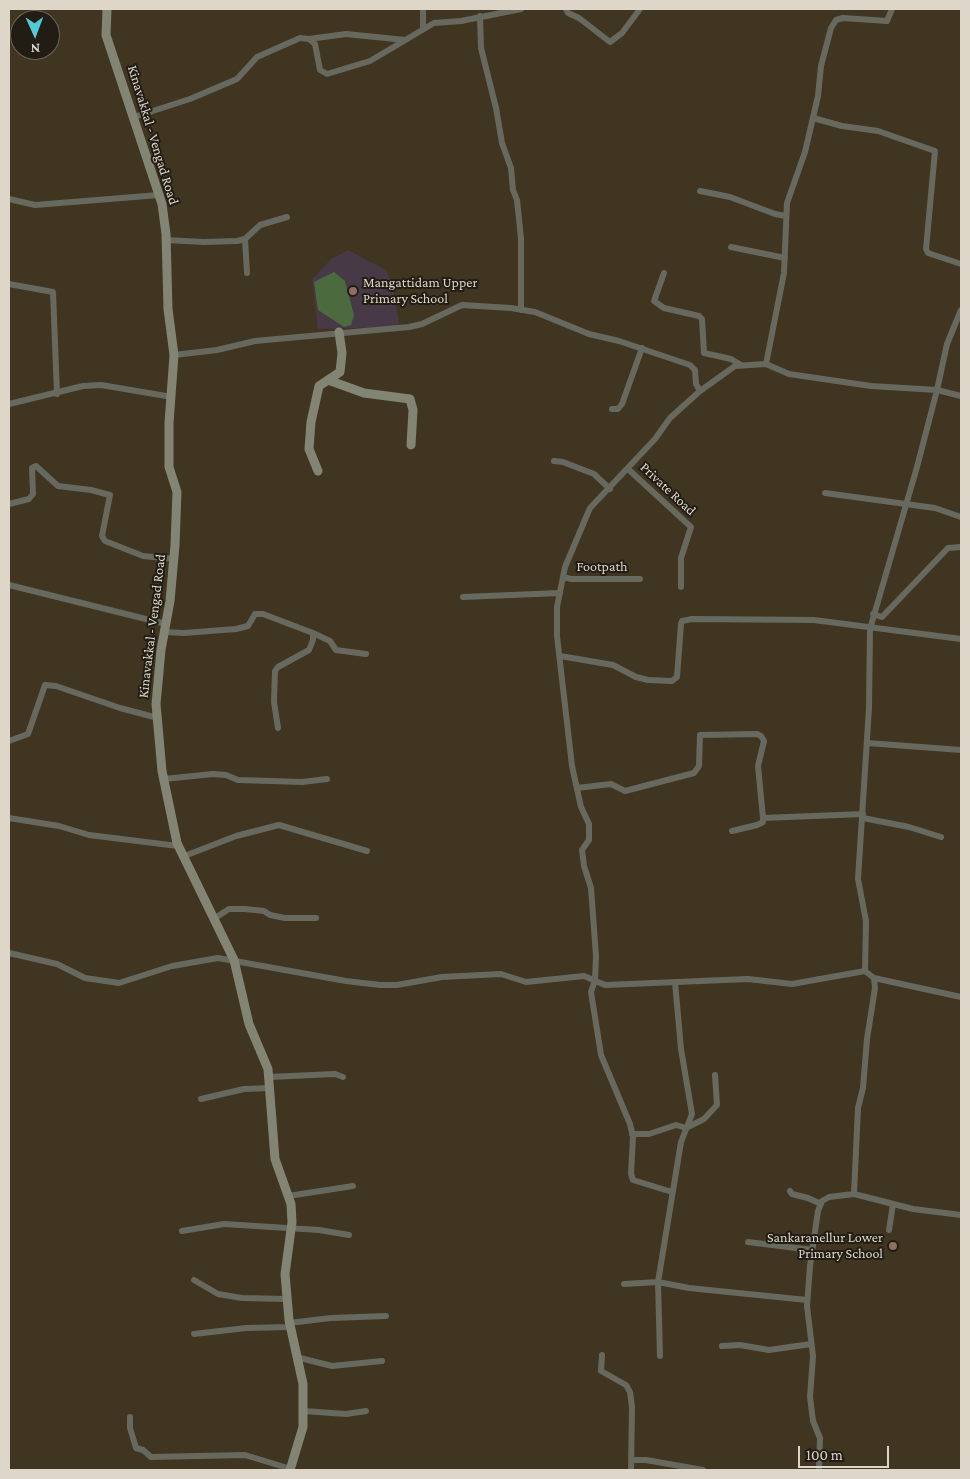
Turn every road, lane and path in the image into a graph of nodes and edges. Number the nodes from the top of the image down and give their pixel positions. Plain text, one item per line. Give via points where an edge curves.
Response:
1 (107, 9) edge
2 (423, 9) edge
3 (521, 9) edge
4 (566, 9) edge
5 (640, 9) edge
6 (892, 9) edge
7 (480, 16) junction
8 (423, 29) junction
9 (309, 39) junction
10 (405, 40) junction
11 (134, 117) junction
12 (813, 118) junction
13 (700, 191) dead end
14 (159, 196) junction
15 (9, 199) edge
16 (287, 216) dead end
17 (786, 216) junction
18 (245, 239) junction
19 (166, 240) junction
20 (731, 247) dead end
21 (785, 258) junction
22 (961, 264) edge
23 (247, 273) dead end
24 (664, 273) dead end
25 (9, 284) edge
26 (521, 310) junction
27 (961, 310) edge
28 (339, 332) junction
29 (642, 348) junction
30 (174, 355) junction
31 (766, 364) junction
32 (742, 366) junction
33 (328, 380) junction
34 (938, 390) junction
35 (700, 391) junction
36 (57, 394) junction
37 (961, 396) edge
38 (172, 397) junction
39 (9, 404) edge
40 (612, 409) dead end
41 (411, 445) dead end
42 (554, 461) dead end
43 (628, 469) junction
44 (318, 472) dead end
45 (610, 489) junction
46 (825, 493) dead end
47 (9, 504) edge
48 (905, 505) junction
49 (961, 517) edge
50 (961, 547) edge
51 (174, 559) junction
52 (563, 577) junction
53 (640, 579) dead end
54 (9, 585) edge
55 (681, 587) dead end
56 (560, 593) junction
57 (463, 597) dead end
58 (873, 614) junction
59 (165, 628) junction
60 (870, 629) junction
61 (313, 633) junction
62 (961, 639) edge
63 (366, 654) dead end
64 (560, 656) junction
65 (158, 718) junction
66 (278, 728) dead end
67 (9, 741) edge
68 (867, 742) junction
69 (961, 750) edge
70 (164, 779) junction
71 (327, 779) dead end
72 (577, 788) junction
73 (863, 816) junction
74 (9, 818) edge
75 (763, 818) junction
76 (732, 831) dead end
77 (941, 838) dead end
78 (178, 846) junction
79 (367, 851) dead end
80 (182, 857) junction
81 (215, 918) junction
82 (316, 918) dead end
83 (9, 954) edge
84 (234, 960) junction
85 (865, 971) junction
86 (874, 978) junction
87 (595, 980) junction
88 (675, 982) junction
89 (961, 997) edge
90 (715, 1075) dead end
91 (269, 1077) junction
92 (343, 1077) dead end
93 (270, 1088) junction
94 (201, 1098) dead end
95 (686, 1128) junction
96 (632, 1134) junction
97 (354, 1186) dead end
98 (790, 1191) dead end
99 (672, 1192) junction
100 (854, 1194) junction
101 (288, 1196) junction
102 (821, 1204) junction
103 (893, 1204) junction
104 (961, 1215) edge
105 (292, 1228) junction
106 (182, 1230) dead end
107 (889, 1230) dead end
108 (349, 1236) dead end
109 (748, 1242) dead end
110 (812, 1250) junction
111 (194, 1280) dead end
112 (658, 1282) junction
113 (624, 1284) dead end
114 (287, 1299) junction
115 (807, 1300) junction
116 (386, 1316) dead end
117 (290, 1325) junction
118 (194, 1334) dead end
119 (811, 1344) junction
120 (722, 1346) dead end
121 (602, 1355) dead end
122 (660, 1356) dead end
123 (296, 1357) junction
124 (382, 1360) dead end
125 (303, 1411) junction
126 (366, 1411) dead end
127 (130, 1417) dead end
128 (632, 1460) junction
129 (290, 1469) edge
130 (632, 1470) edge
131 (702, 1470) edge
132 (819, 1470) edge

1 - 11 main road, Kinavakkal - Vengad Road via 106,34
2 - 8 street
3 - 7 street
4 - 5 street via 610,42 622,33
6 - 12 street via 887,21 836,20 821,66
7 - 8 street via 434,23
7 - 26 street via 482,48 517,200 521,238
8 - 10 street
9 - 10 street via 346,34
9 - 10 street via 316,48 320,70 327,74 370,61
9 - 11 street via 300,38 264,53 237,79
11 - 14 main road, Kinavakkal - Vengad Road
12 - 17 street
12 - 22 street via 878,131 935,151 926,249 928,253
13 - 17 street via 730,197
14 - 15 street via 36,206
14 - 19 main road, Kinavakkal - Vengad Road
16 - 18 street via 260,225
17 - 21 street
18 - 19 street
18 - 23 street
19 - 30 main road, Kinavakkal - Vengad Road via 168,309
20 - 21 street
21 - 31 street
24 - 32 street via 654,301 664,308 698,316 702,319 704,353 731,359
25 - 36 street via 53,292
26 - 28 street via 462,305 422,324
26 - 29 street via 535,312 589,334
27 - 34 street via 947,344
28 - 30 street via 255,341
28 - 33 main road via 340,372
29 - 35 street via 690,365 695,370
29 - 40 street via 622,404
30 - 38 main road, Kinavakkal - Vengad Road
31 - 32 street
31 - 34 street via 789,374 871,386
32 - 35 street via 735,366
33 - 41 main road via 364,393 410,398 413,410
33 - 44 main road via 319,386 308,441
34 - 37 street
34 - 48 street
35 - 43 street via 670,418
36 - 38 street via 83,386 101,385
36 - 39 street
38 - 51 main road, Kinavakkal - Vengad Road via 169,467 177,492
42 - 45 street via 594,474
43 - 45 street
43 - 55 street, Private Road via 691,527 681,558
45 - 52 street via 590,508
46 - 48 street
47 - 51 street via 30,499 33,494 32,468 36,466 58,486 110,495 102,536 105,541 144,556
48 - 49 street via 935,508
48 - 58 street
50 - 58 street via 948,548 882,617
51 - 59 main road, Kinavakkal - Vengad Road
52 - 53 street, Footpath via 571,580
52 - 56 street
54 - 59 street
56 - 57 street
56 - 64 street via 557,617
58 - 60 street
59 - 61 street via 184,633 236,629 248,626 256,614 263,614
59 - 65 main road, Kinavakkal - Vengad Road via 156,704
60 - 62 street
60 - 64 street via 814,620 746,618 682,621 677,677 672,681 648,680 613,665
60 - 68 street
61 - 63 street via 330,641 336,650
61 - 66 street via 309,650 275,671 274,702
64 - 72 street
65 - 67 street via 45,685 28,734
65 - 70 main road, Kinavakkal - Vengad Road
68 - 69 street
68 - 73 street
70 - 71 street via 212,774 238,780 302,782
70 - 78 main road, Kinavakkal - Vengad Road
72 - 75 street via 611,784 624,791 679,778 697,770 700,735 757,734 764,741 758,766
72 - 87 street via 589,824 589,840 582,850 591,888
73 - 75 street
73 - 77 street
73 - 85 street via 858,879 866,921
74 - 78 street via 90,835
75 - 76 street via 763,822 757,825
78 - 80 main road, Kinavakkal - Vengad Road
79 - 80 street via 279,825 236,836
80 - 81 main road, Kinavakkal - Vengad Road
81 - 82 street via 229,909 264,911 285,918
81 - 84 main road, Kinavakkal - Vengad Road
83 - 84 street via 57,964 85,978 119,983 172,966 218,958
84 - 87 street via 380,986 442,977 501,974 526,982 584,976
84 - 91 main road, Kinavakkal - Vengad Road via 249,1024
85 - 86 street
85 - 88 street via 792,984 748,979
86 - 89 street
86 - 100 street via 876,988 858,1108
87 - 88 street via 606,985
87 - 96 street via 591,992 603,1064
88 - 95 street via 681,1049 692,1114
90 - 95 street via 717,1105 704,1118
91 - 92 street via 336,1074
91 - 93 main road, Kinavakkal - Vengad Road
93 - 94 street via 244,1089
93 - 101 main road, Kinavakkal - Vengad Road via 275,1159
95 - 96 street via 676,1126 650,1134
95 - 99 street
96 - 99 street via 633,1180
97 - 101 street
98 - 102 street
99 - 112 street
100 - 102 street via 829,1197
100 - 103 street
101 - 105 main road, Kinavakkal - Vengad Road
102 - 110 street
103 - 104 street
103 - 107 street
105 - 106 street via 224,1224
105 - 108 street
105 - 114 main road, Kinavakkal - Vengad Road via 285,1274
109 - 110 street
110 - 115 street
111 - 114 street via 218,1294
112 - 113 street
112 - 115 street
112 - 122 street
114 - 117 main road, Kinavakkal - Vengad Road
115 - 119 street
116 - 117 street via 331,1318
117 - 118 street
117 - 123 main road, Kinavakkal - Vengad Road
119 - 120 street via 769,1350 740,1345
119 - 132 street via 810,1397 813,1421 820,1438
121 - 128 street via 601,1371 626,1385 630,1392
123 - 124 street via 332,1366
123 - 125 main road, Kinavakkal - Vengad Road
125 - 126 street via 346,1414
125 - 129 main road, Kinavakkal - Vengad Road via 303,1427
127 - 129 street via 136,1448 151,1457 245,1455
128 - 130 street
128 - 131 street

